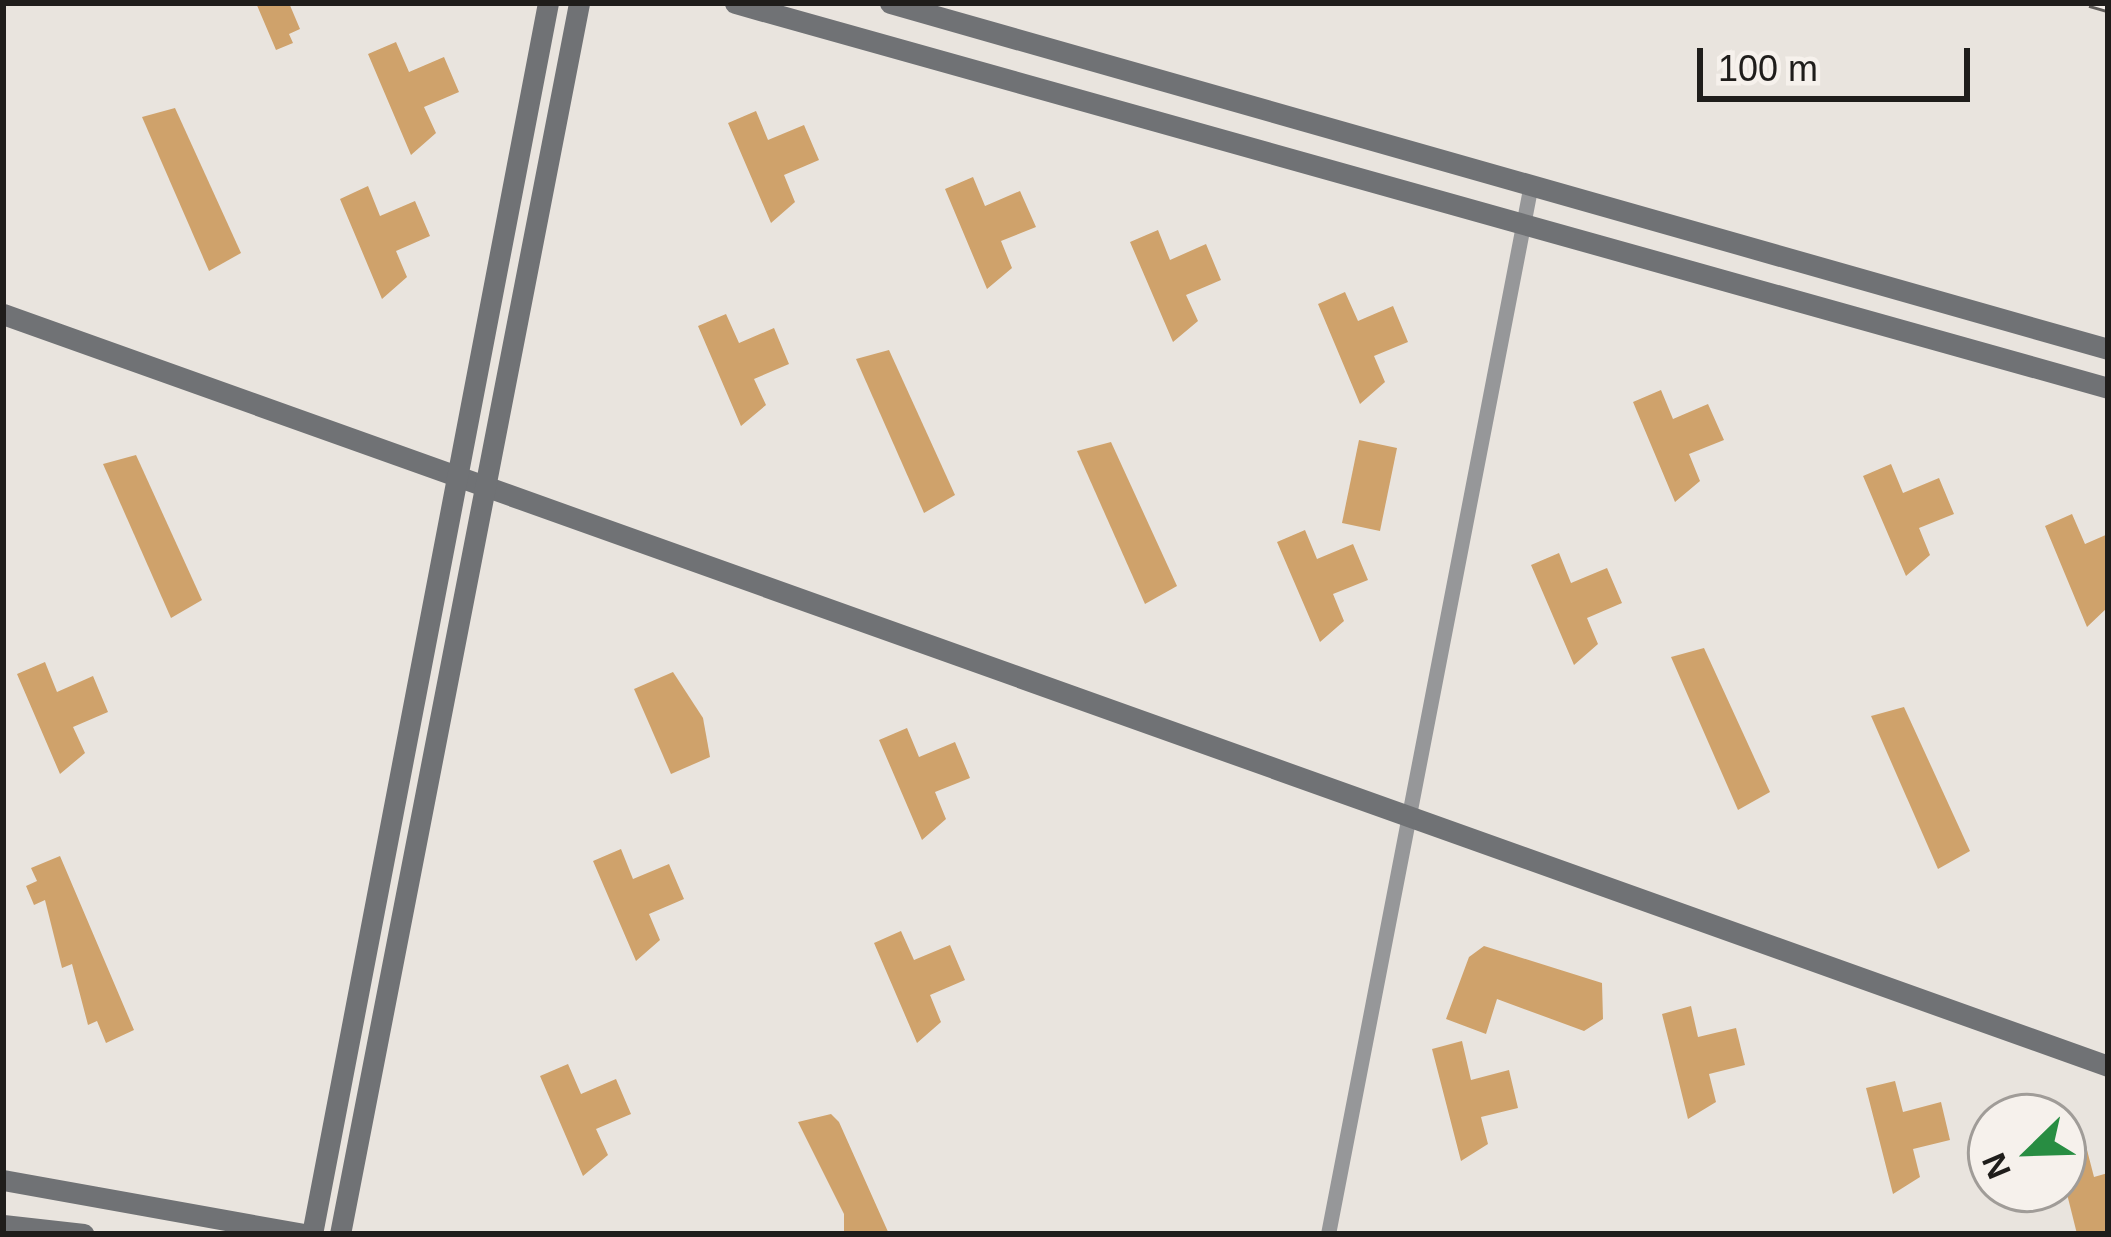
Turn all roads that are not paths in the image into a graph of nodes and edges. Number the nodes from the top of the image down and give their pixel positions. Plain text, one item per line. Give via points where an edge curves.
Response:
1 (548, 3) edge
2 (579, 3) edge
3 (735, 3) edge
4 (890, 3) edge
5 (1531, 184) junction
6 (1523, 228) junction
7 (3, 314) edge
8 (2108, 349) edge
9 (2108, 388) edge
10 (459, 478) junction
11 (485, 489) junction
12 (1410, 810) junction
13 (2108, 1066) edge
14 (3, 1180) edge
15 (3, 1225) edge
16 (83, 1234) edge
17 (308, 1234) edge
18 (340, 1234) edge
19 (1328, 1234) edge

1 - 10 street
2 - 11 street
3 - 6 street
4 - 5 street
5 - 6 street
5 - 8 street
6 - 9 street
6 - 12 street
7 - 10 street
10 - 11 street
10 - 17 street
11 - 12 street
11 - 18 street
12 - 13 street
12 - 19 street
14 - 17 street
15 - 16 street

